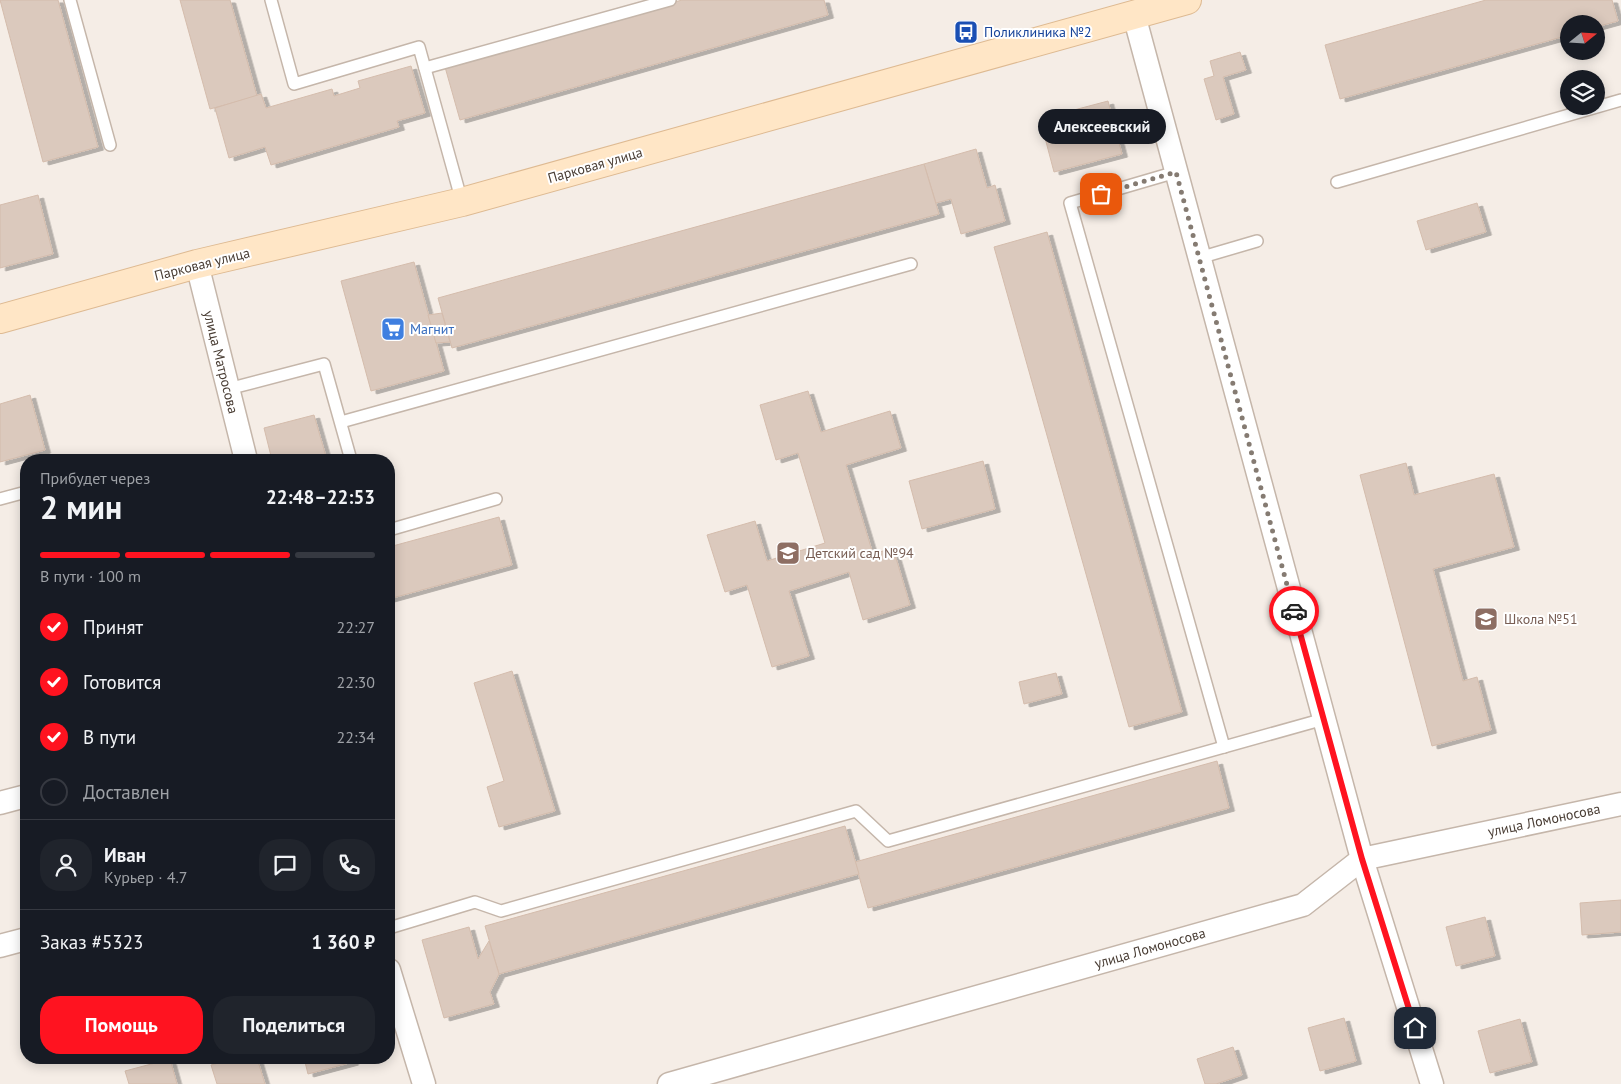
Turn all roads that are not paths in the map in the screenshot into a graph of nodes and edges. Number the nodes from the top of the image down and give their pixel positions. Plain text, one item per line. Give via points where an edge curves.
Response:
1 (70, 0) edge
2 (271, 0) edge
3 (670, 0) edge
4 (1187, 0) edge
5 (1132, 7) edge
6 (425, 68) junction
7 (1621, 100) edge
8 (110, 145) dead end
9 (1176, 172) junction
10 (1337, 182) dead end
11 (462, 202) junction
12 (1258, 242) dead end
13 (1199, 258) junction
14 (197, 264) junction
15 (911, 264) dead end
16 (0, 319) edge
17 (228, 389) junction
18 (341, 422) junction
19 (244, 454) edge
20 (349, 454) edge
21 (20, 494) edge
22 (0, 499) edge
23 (496, 499) dead end
24 (395, 528) edge
25 (1324, 719) junction
26 (1224, 747) junction
27 (20, 798) edge
28 (0, 803) edge
29 (1621, 804) edge
30 (1362, 859) junction
31 (395, 926) edge
32 (20, 941) edge
33 (0, 946) edge
34 (395, 990) edge
35 (424, 1084) edge
36 (669, 1084) edge
37 (1432, 1084) edge

1 - 8 lane
2 - 6 lane via 294,84 419,47
3 - 6 lane
4 - 5 street, Парковая улица
5 - 9 street
5 - 11 street, Парковая улица
6 - 11 lane
7 - 10 lane
9 - 13 street
9 - 26 lane via 1070,203
11 - 14 street, Парковая улица
12 - 13 lane
13 - 25 street
14 - 16 street, Парковая улица
14 - 17 street, улица Матросова
15 - 18 lane
17 - 18 lane via 324,364
17 - 19 street, улица Матросова
18 - 20 lane
21 - 22 lane
23 - 24 lane
25 - 26 lane
25 - 30 street
26 - 31 lane via 888,841 856,812 501,911 475,902
27 - 28 street
29 - 30 street, улица Ломоносова
30 - 36 street, улица Ломоносова via 1303,905
30 - 37 street
32 - 33 street
34 - 35 street

